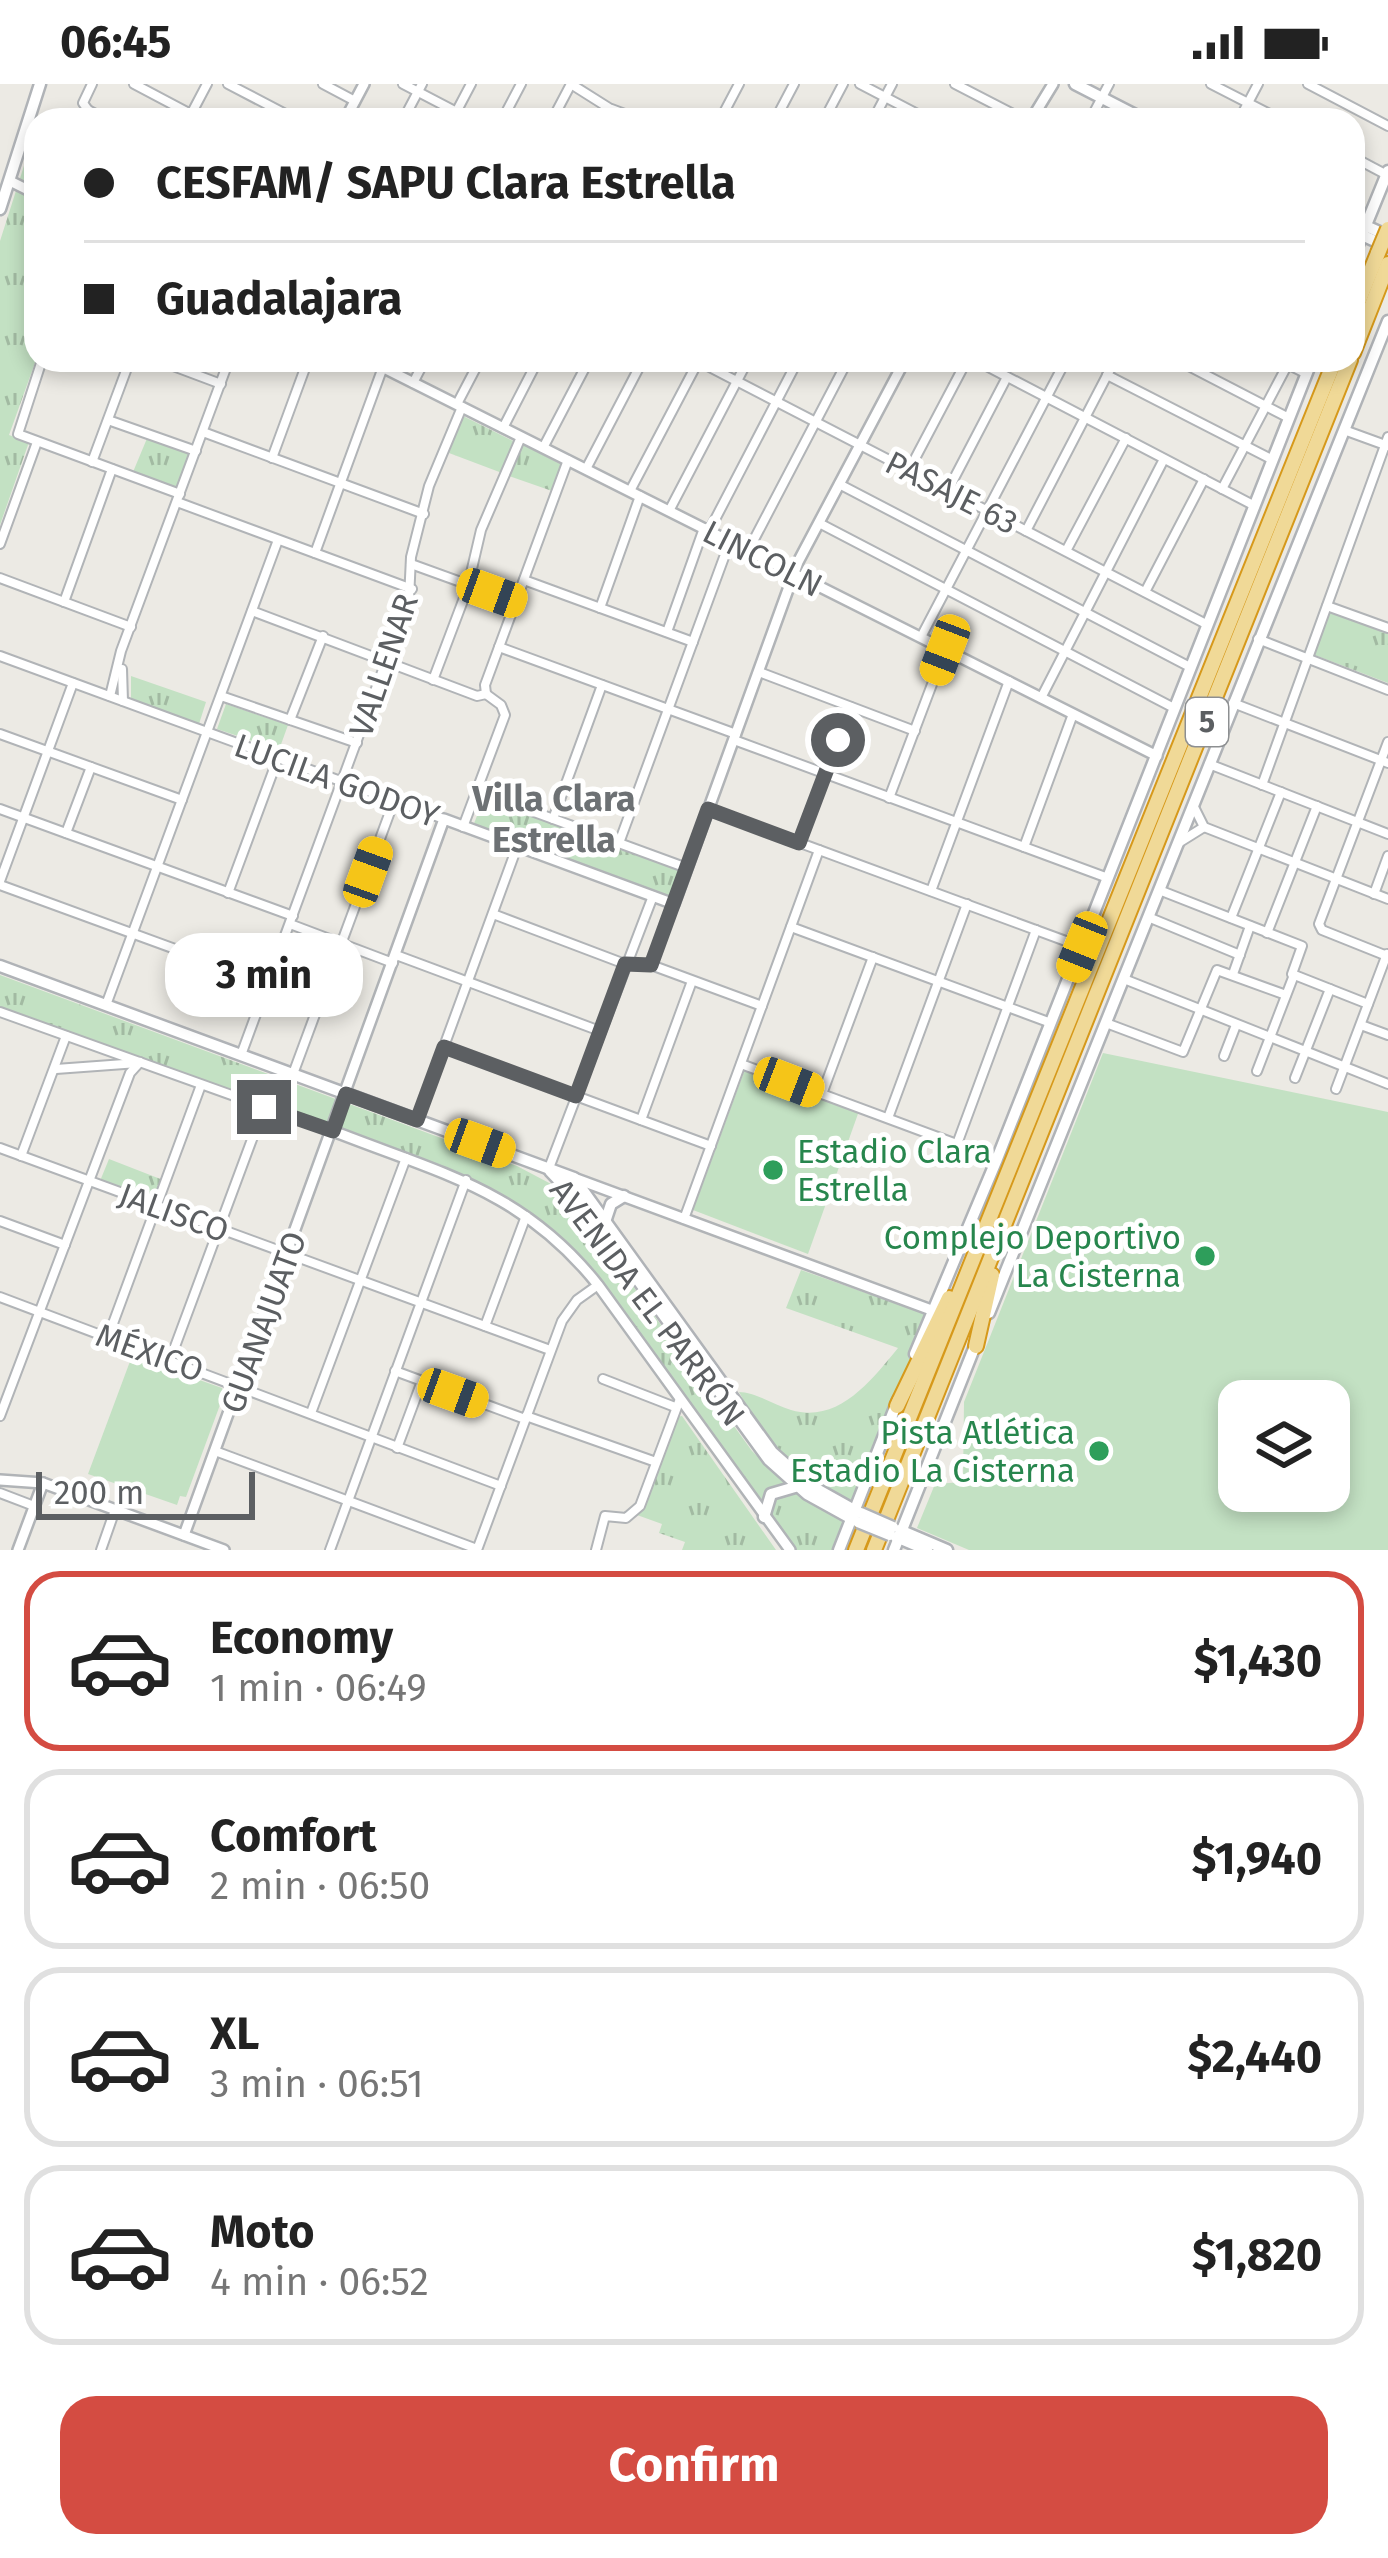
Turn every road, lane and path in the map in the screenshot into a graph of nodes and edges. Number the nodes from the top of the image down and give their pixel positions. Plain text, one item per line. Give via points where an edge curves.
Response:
1 (134, 84) edge
2 (228, 84) edge
3 (323, 84) edge
4 (364, 84) edge
5 (403, 84) edge
6 (571, 84) edge
7 (860, 84) edge
8 (892, 84) edge
9 (956, 84) edge
10 (1075, 84) edge
11 (1109, 84) edge
12 (1211, 84) edge
13 (1258, 84) edge
14 (1308, 84) edge
15 (420, 88) edge
16 (885, 97) junction
17 (1102, 98) junction
18 (355, 101) junction
19 (1248, 103) junction
20 (610, 107) edge
21 (175, 108) edge
22 (274, 108) edge
23 (351, 108) edge
24 (444, 108) edge
25 (879, 108) edge
26 (906, 108) edge
27 (1004, 108) edge
28 (1097, 108) edge
29 (1121, 108) edge
30 (1245, 108) edge
31 (1258, 108) edge
32 (1354, 108) edge
33 (24, 136) edge
34 (1387, 173) edge
35 (10, 181) junction
36 (24, 188) edge
37 (0, 209) edge
38 (1365, 215) edge
39 (1388, 231) edge
40 (1385, 254) edge
41 (1365, 292) edge
42 (1365, 316) edge
43 (1388, 322) edge
44 (38, 372) edge
45 (126, 372) edge
46 (188, 372) edge
47 (224, 372) edge
48 (304, 372) edge
49 (372, 372) edge
50 (393, 372) edge
51 (418, 372) edge
52 (475, 372) edge
53 (532, 372) edge
54 (583, 372) edge
55 (637, 372) edge
56 (692, 372) edge
57 (720, 372) edge
58 (742, 372) edge
59 (792, 372) edge
60 (842, 372) edge
61 (899, 372) edge
62 (964, 372) edge
63 (998, 372) edge
64 (1060, 372) edge
65 (1108, 372) edge
66 (1200, 372) edge
67 (1281, 372) edge
68 (1303, 372) edge
69 (1330, 372) edge
70 (1346, 372) edge
71 (1306, 374) joint
72 (1107, 375) junction
73 (1007, 376) junction
74 (737, 381) junction
75 (413, 382) junction
76 (220, 384) junction
77 (1046, 397) junction
78 (776, 401) junction
79 (459, 406) junction
80 (1266, 406) junction
81 (1085, 417) junction
82 (1289, 418) junction
83 (108, 420) junction
84 (816, 422) junction
85 (502, 428) junction
86 (1344, 430) junction
87 (203, 432) junction
88 (521, 437) junction
89 (1126, 438) junction
90 (38, 442) junction
91 (1387, 442) edge
92 (860, 445) junction
93 (1245, 446) junction
94 (543, 448) junction
95 (196, 451) junction
96 (272, 458) junction
97 (1164, 459) junction
98 (568, 460) junction
99 (1273, 460) junction
100 (92, 462) junction
101 (586, 469) junction
102 (112, 470) junction
103 (909, 470) junction
104 (1204, 479) junction
105 (340, 483) junction
106 (839, 484) junction
107 (1222, 489) junction
108 (948, 490) junction
109 (635, 494) junction
110 (178, 498) junction
111 (1255, 506) junction
112 (987, 510) junction
113 (669, 511) junction
114 (424, 514) junction
115 (819, 523) junction
116 (706, 530) junction
117 (1026, 530) junction
118 (278, 540) junction
119 (730, 541) junction
120 (0, 544) edge
121 (748, 550) junction
122 (967, 550) junction
123 (1066, 551) junction
124 (315, 553) junction
125 (411, 564) junction
126 (1106, 572) junction
127 (795, 574) junction
128 (0, 578) edge
129 (524, 580) junction
130 (468, 585) junction
131 (946, 589) junction
132 (412, 590) junction
133 (1145, 592) junction
134 (64, 602) junction
135 (516, 602) junction
136 (1327, 606) junction
137 (600, 608) junction
138 (252, 610) junction
139 (1085, 612) junction
140 (1208, 625) junction
141 (131, 626) junction
142 (1388, 628) edge
143 (667, 632) junction
144 (323, 636) junction
145 (921, 637) junction
146 (1258, 639) junction
147 (692, 642) junction
148 (124, 644) junction
149 (499, 647) junction
150 (945, 650) junction
151 (1065, 651) junction
152 (0, 656) edge
153 (1307, 658) junction
154 (386, 662) junction
155 (1192, 668) junction
156 (759, 672) junction
157 (434, 680) junction
158 (1009, 682) junction
159 (73, 683) junction
160 (602, 685) junction
161 (1388, 689) edge
162 (485, 694) junction
163 (110, 696) junction
164 (220, 696) junction
165 (1041, 698) junction
166 (123, 701) junction
167 (1233, 703) junction
168 (851, 707) junction
169 (668, 709) junction
170 (1175, 709) junction
171 (1073, 714) junction
172 (290, 720) junction
173 (1284, 723) junction
174 (915, 731) junction
175 (207, 732) junction
176 (0, 734) edge
177 (735, 737) junction
178 (1388, 742) edge
179 (356, 743) junction
180 (48, 752) junction
181 (1157, 756) junction
182 (278, 758) junction
183 (1385, 762) edge
184 (1209, 764) junction
185 (91, 767) junction
186 (825, 774) junction
187 (343, 782) junction
188 (1262, 784) junction
189 (477, 791) junction
190 (1281, 792) junction
191 (889, 797) junction
192 (182, 800) junction
193 (394, 801) junction
194 (1193, 804) junction
195 (1317, 806) junction
196 (0, 809) edge
197 (708, 809) junction
198 (23, 818) junction
199 (553, 819) junction
200 (444, 820) junction
201 (956, 822) junction
202 (1358, 822) junction
203 (464, 827) junction
204 (1204, 827) junction
205 (66, 833) junction
206 (1388, 834) edge
207 (619, 843) junction
208 (799, 843) junction
209 (1177, 845) junction
210 (517, 847) junction
211 (1024, 847) junction
212 (1258, 849) junction
213 (819, 850) junction
214 (1388, 856) edge
215 (1294, 862) junction
216 (158, 866) junction
217 (687, 868) junction
218 (1108, 878) junction
219 (1335, 878) junction
220 (0, 883) edge
221 (1159, 890) junction
222 (931, 891) junction
223 (228, 893) junction
224 (1374, 893) junction
225 (653, 896) junction
226 (1388, 899) edge
227 (674, 904) junction
228 (967, 904) junction
229 (493, 914) junction
230 (1148, 917) junction
231 (1231, 919) junction
232 (291, 920) junction
233 (1250, 926) junction
234 (790, 927) junction
235 (1036, 930) junction
236 (133, 933) junction
237 (1267, 933) junction
238 (341, 944) junction
239 (1082, 947) junction
240 (1387, 954) edge
241 (1240, 955) junction
242 (873, 958) junction
243 (394, 959) junction
244 (625, 964) junction
245 (651, 965) junction
246 (0, 966) edge
247 (1233, 974) junction
248 (1293, 974) junction
249 (1384, 976) edge
250 (692, 980) junction
251 (1124, 980) junction
252 (268, 982) junction
253 (467, 982) junction
254 (938, 982) junction
255 (1330, 989) junction
256 (1286, 995) junction
257 (1368, 1004) junction
258 (106, 1005) junction
259 (762, 1006) junction
260 (1008, 1007) junction
261 (1201, 1010) junction
262 (0, 1012) edge
263 (1051, 1023) junction
264 (1106, 1023) junction
265 (1236, 1024) junction
266 (1360, 1024) junction
267 (600, 1031) junction
268 (1388, 1035) edge
269 (66, 1036) junction
270 (1269, 1038) junction
271 (444, 1047) junction
272 (1305, 1052) junction
273 (241, 1055) junction
274 (1224, 1056) dead end
275 (140, 1062) junction
276 (741, 1064) junction
277 (1344, 1068) junction
278 (56, 1069) junction
279 (1257, 1071) dead end
280 (293, 1074) junction
281 (1295, 1078) dead end
282 (201, 1084) junction
283 (1388, 1084) edge
284 (1336, 1089) dead end
285 (346, 1094) junction
286 (822, 1094) junction
287 (576, 1096) junction
288 (264, 1107) junction
289 (888, 1118) junction
290 (417, 1120) junction
291 (641, 1120) junction
292 (333, 1131) junction
293 (958, 1144) junction
294 (711, 1146) junction
295 (0, 1148) edge
296 (21, 1156) junction
297 (406, 1158) junction
298 (997, 1159) junction
299 (549, 1168) junction
300 (574, 1178) junction
301 (88, 1180) junction
302 (466, 1180) junction
303 (624, 1196) junction
304 (156, 1205) junction
305 (526, 1216) junction
306 (684, 1219) junction
307 (0, 1221) edge
308 (605, 1222) junction
309 (219, 1228) junction
310 (1002, 1232) junction
311 (64, 1245) junction
312 (288, 1254) junction
313 (974, 1258) junction
314 (360, 1280) junction
315 (598, 1285) junction
316 (0, 1297) edge
317 (421, 1303) junction
318 (934, 1311) junction
319 (40, 1312) junction
320 (485, 1326) junction
321 (108, 1336) junction
322 (976, 1346) junction
323 (550, 1350) junction
324 (170, 1360) junction
325 (395, 1371) junction
326 (602, 1379) dead end
327 (422, 1381) junction
328 (239, 1385) junction
329 (5, 1389) edge
330 (677, 1403) junction
331 (897, 1406) junction
332 (311, 1413) junction
333 (0, 1416) edge
334 (526, 1418) junction
335 (371, 1436) junction
336 (397, 1448) junction
337 (215, 1450) junction
338 (656, 1462) junction
339 (0, 1480) edge
340 (43, 1483) junction
341 (501, 1486) junction
342 (798, 1488) junction
343 (0, 1493) edge
344 (348, 1501) junction
345 (34, 1506) junction
346 (115, 1510) junction
347 (856, 1516) junction
348 (764, 1517) junction
349 (184, 1535) junction
350 (896, 1536) edge
351 (18, 1550) edge
352 (101, 1550) edge
353 (178, 1550) edge
354 (224, 1550) edge
355 (330, 1550) edge
356 (477, 1550) edge
357 (596, 1550) edge
358 (790, 1550) edge
359 (838, 1550) edge
360 (856, 1550) edge
361 (874, 1550) edge
362 (927, 1550) edge
363 (947, 1550) edge

1 - 21 street
2 - 22 street
3 - 18 street
4 - 18 street
5 - 15 street
6 - 20 street
7 - 16 street
8 - 16 street
9 - 27 street
10 - 17 main road
11 - 17 street
12 - 19 street
13 - 19 street
14 - 32 street
15 - 24 street
16 - 25 street
16 - 26 street
17 - 28 street
17 - 29 main road
18 - 23 street
19 - 30 street
19 - 31 street
33 - 35 main road
34 - 38 main road
35 - 36 street
35 - 37 main road
39 - 40 highway, 5, bridge
40 - 41 highway, 5
40 - 42 highway, 5
43 - 86 main road
44 - 90 street via 17,433
45 - 83 street
46 - 76 street
47 - 76 street
48 - 96 street
49 - 105 street
50 - 75 street, LINCOLN
51 - 75 street
52 - 79 street, VALLENAR
53 - 85 street
54 - 94 street
55 - 101 street
56 - 109 street
57 - 74 street, PASAJE 63
58 - 74 street
59 - 78 street
60 - 84 street
61 - 92 street
62 - 103 street
63 - 73 street
64 - 77 street
65 - 72 street
66 - 80 street
67 - 80 street
68 - 71 street
69 - 313 highway, 5
70 - 310 highway, 5
71 - 82 main road
72 - 81 street
72 - 93 street
73 - 77 street
73 - 108 street
74 - 78 street, PASAJE 63
74 - 113 street
75 - 79 street, LINCOLN
76 - 87 street
77 - 81 street
77 - 112 street
78 - 84 street, PASAJE 63
78 - 116 street
79 - 85 street, LINCOLN
79 - 114 street, VALLENAR
80 - 82 street
80 - 93 street
81 - 89 street
81 - 117 street
82 - 99 main road
83 - 95 street
83 - 100 street
84 - 92 street, PASAJE 63
84 - 121 street
85 - 88 street, LINCOLN
86 - 91 street
86 - 146 main road
87 - 95 street
87 - 96 street
88 - 94 street, LINCOLN
88 - 130 street via 481,530
89 - 97 street
89 - 123 street
90 - 100 street
90 - 120 street
91 - 136 street
92 - 103 street, PASAJE 63
92 - 106 street
93 - 99 street
93 - 107 street
94 - 98 street, LINCOLN
95 - 110 street
96 - 105 street
97 - 104 street
97 - 126 street
98 - 101 street, LINCOLN
98 - 129 street
99 - 111 main road
100 - 102 street
101 - 109 street, LINCOLN
102 - 110 street
102 - 134 street
103 - 108 street, PASAJE 63
104 - 107 street
104 - 133 street
105 - 114 street
105 - 124 street
106 - 115 street
106 - 122 street
107 - 111 street
108 - 112 street, PASAJE 63
109 - 113 street, LINCOLN
109 - 137 street
110 - 118 street
110 - 141 street
111 - 140 main road
112 - 117 street, PASAJE 63
112 - 122 street
113 - 116 street, LINCOLN
114 - 125 street, VALLENAR
115 - 127 street
115 - 131 street
116 - 119 street, LINCOLN
116 - 143 street
117 - 123 street, PASAJE 63
118 - 124 street
118 - 138 street
119 - 121 street, LINCOLN
119 - 147 street
121 - 127 street, LINCOLN
122 - 131 street
122 - 139 street
123 - 126 street, PASAJE 63
124 - 132 street
125 - 130 street
125 - 132 street, VALLENAR
126 - 133 street, PASAJE 63
126 - 139 street
127 - 145 street, LINCOLN
127 - 156 street
128 - 134 street
129 - 135 street
129 - 137 street
130 - 135 street
130 - 157 street
131 - 145 street
131 - 151 street
132 - 154 street, VALLENAR
133 - 140 street, PASAJE 63
134 - 141 street
135 - 149 street
136 - 142 street
136 - 153 street
137 - 143 street
138 - 144 street
138 - 164 street
139 - 151 street
139 - 155 street
140 - 155 main road
141 - 148 street
143 - 147 street
144 - 154 street
144 - 172 street
145 - 150 street, LINCOLN
146 - 153 street
146 - 167 main road
147 - 169 street
148 - 163 street
148 - 166 street
149 - 160 street
149 - 162 street
150 - 158 street, LINCOLN
150 - 174 street
151 - 165 street
151 - 170 street
152 - 159 street, LUCILA GODOY
153 - 161 street
153 - 173 street
154 - 157 street
154 - 179 street, VALLENAR
155 - 170 main road
156 - 168 street
156 - 177 street
157 - 162 street
158 - 165 street, LINCOLN
158 - 201 street
159 - 163 street, LUCILA GODOY
159 - 180 street
160 - 169 street
160 - 199 street
162 - 189 street via 505,712
163 - 166 street, LUCILA GODOY
164 - 172 street
164 - 175 street
165 - 171 street, LINCOLN
166 - 175 street, LUCILA GODOY
167 - 173 street
167 - 184 main road
168 - 174 street
168 - 186 street
169 - 177 street
169 - 207 street
170 - 181 main road
171 - 181 street, LINCOLN
171 - 211 street
172 - 179 street
173 - 183 street
173 - 188 street
174 - 191 street
175 - 182 street, LUCILA GODOY
175 - 192 street
176 - 180 street
177 - 186 street
177 - 197 street
178 - 183 street
179 - 187 street, VALLENAR
180 - 185 street
180 - 198 street
181 - 218 main road
182 - 187 street, LUCILA GODOY
182 - 223 street
183 - 202 street
184 - 188 street
184 - 194 main road
185 - 192 street
185 - 205 street
186 - 191 street
186 - 208 street
187 - 193 street, LUCILA GODOY
187 - 232 street, VALLENAR
188 - 190 street
189 - 199 street
189 - 203 street
190 - 195 street
190 - 212 street
191 - 201 street
192 - 216 street
193 - 200 street, LUCILA GODOY
193 - 238 street
194 - 204 street
194 - 209 main road
195 - 202 street
195 - 215 street
196 - 198 street
197 - 208 street
197 - 217 street
198 - 205 street
198 - 220 street
199 - 207 street
200 - 203 street, LUCILA GODOY
200 - 243 street, GUANAJUATO
201 - 211 street
201 - 222 street
202 - 206 street
202 - 219 street
203 - 210 street, LUCILA GODOY
204 - 209 street
204 - 212 street
205 - 216 street
207 - 217 street
208 - 213 street
209 - 221 main road
210 - 225 street, LUCILA GODOY
210 - 229 street
211 - 218 street
212 - 215 street
212 - 231 street
213 - 222 street
213 - 234 street
214 - 224 street
215 - 219 street
215 - 237 street
216 - 223 street
216 - 236 street
217 - 227 street
218 - 239 main road
219 - 224 street
219 - 240 street via 1322,930
220 - 236 street
221 - 230 main road
221 - 231 street
222 - 228 street
223 - 232 street
224 - 226 street
225 - 227 street, LUCILA GODOY
225 - 244 street
227 - 245 street
228 - 235 street
228 - 254 street
229 - 244 street
229 - 253 street
230 - 241 street
230 - 251 main road
231 - 233 street
232 - 238 street
232 - 252 street, VALLENAR
233 - 237 street
233 - 241 street
234 - 242 street
234 - 259 street
235 - 239 street
235 - 260 street
236 - 252 street
236 - 258 street
237 - 248 street via 1301,946
238 - 243 street
238 - 280 street
239 - 263 main road
240 - 249 street
241 - 247 street
242 - 254 street
242 - 286 street
243 - 253 street
243 - 285 street, GUANAJUATO
244 - 245 street
244 - 267 street
245 - 250 street
246 - 258 main road
247 - 256 street
247 - 261 street via 1217,970
248 - 255 street
248 - 256 street
249 - 257 street
250 - 259 street
250 - 291 street
251 - 261 street
251 - 264 main road
252 - 273 street, VALLENAR
253 - 267 street
253 - 271 street
254 - 260 street
254 - 289 street
255 - 257 street
255 - 272 street
256 - 270 street
257 - 266 street
258 - 273 main road
259 - 276 street
260 - 263 street
260 - 293 street
261 - 264 street via 1184,1052
261 - 265 street
262 - 269 street
263 - 298 main road
264 - 322 main road
265 - 270 street
265 - 274 street
266 - 268 street
266 - 277 street
267 - 287 street
269 - 275 street
269 - 278 street
270 - 272 street
270 - 279 street
271 - 287 street
271 - 290 street
272 - 277 street
272 - 281 street
273 - 280 main road
275 - 278 street
275 - 282 street
275 - 301 street
276 - 286 street
276 - 294 street
277 - 283 street
277 - 284 street
278 - 296 street
280 - 285 main road
282 - 288 street
282 - 304 street
285 - 290 main road
285 - 292 street, GUANAJUATO
286 - 289 street
287 - 291 street
287 - 299 street
288 - 292 street
288 - 309 street
289 - 293 street
290 - 299 main road
291 - 294 street
292 - 297 street
292 - 312 street, GUANAJUATO
293 - 298 street
294 - 306 street
295 - 296 street, JALISCO
296 - 301 street, JALISCO
297 - 302 street
297 - 314 street
298 - 318 main road
299 - 300 main road
299 - 342 main road, AVENIDA EL PARRÓN via 758,1448
300 - 303 street
300 - 308 main road, AVENIDA EL PARRÓN
301 - 304 street, JALISCO
301 - 311 street
302 - 305 street
302 - 317 street
303 - 306 street
303 - 308 main road
304 - 309 street, JALISCO
304 - 321 street
305 - 315 street
305 - 320 street
306 - 318 street
307 - 311 street
308 - 347 main road, AVENIDA EL PARRÓN via 772,1452
309 - 312 street, JALISCO
309 - 324 street
310 - 322 highway
310 - 361 highway, 5
311 - 319 street
312 - 314 street, JALISCO
312 - 328 street, GUANAJUATO
313 - 331 highway
313 - 360 highway, 5
314 - 317 street, JALISCO
314 - 332 street
315 - 323 street via 568,1310
315 - 330 street
316 - 319 street, MÉXICO
317 - 320 street, JALISCO
317 - 325 street
318 - 331 main road
319 - 321 street, MÉXICO
319 - 329 street
320 - 323 street, JALISCO
321 - 324 street, MÉXICO
322 - 350 main road
323 - 334 street
324 - 328 street, MÉXICO
325 - 327 street
325 - 335 street
326 - 330 street
327 - 334 street
327 - 336 street
328 - 332 street, MÉXICO
328 - 337 street, GUANAJUATO
329 - 333 street
330 - 338 street
330 - 348 street
331 - 347 main road
332 - 335 street, MÉXICO
334 - 338 street
334 - 341 street
335 - 336 street, MÉXICO
335 - 344 street
336 - 341 street, MÉXICO
337 - 344 street
337 - 349 street, GUANAJUATO
338 - 357 street via 633,1515 605,1516
339 - 340 street
340 - 345 street
340 - 346 street
341 - 356 street
342 - 347 main road, AVENIDA EL PARRÓN
342 - 348 main road via 774,1491
343 - 345 street
344 - 355 street
344 - 356 street
345 - 351 street
346 - 349 street
346 - 352 street
347 - 350 main road, AVENIDA EL PARRÓN, bridge
347 - 359 main road
348 - 358 street
349 - 353 street, GUANAJUATO
349 - 354 street
350 - 362 main road, AVENIDA EL PARRÓN
350 - 363 main road, AVENIDA EL PARRÓN

